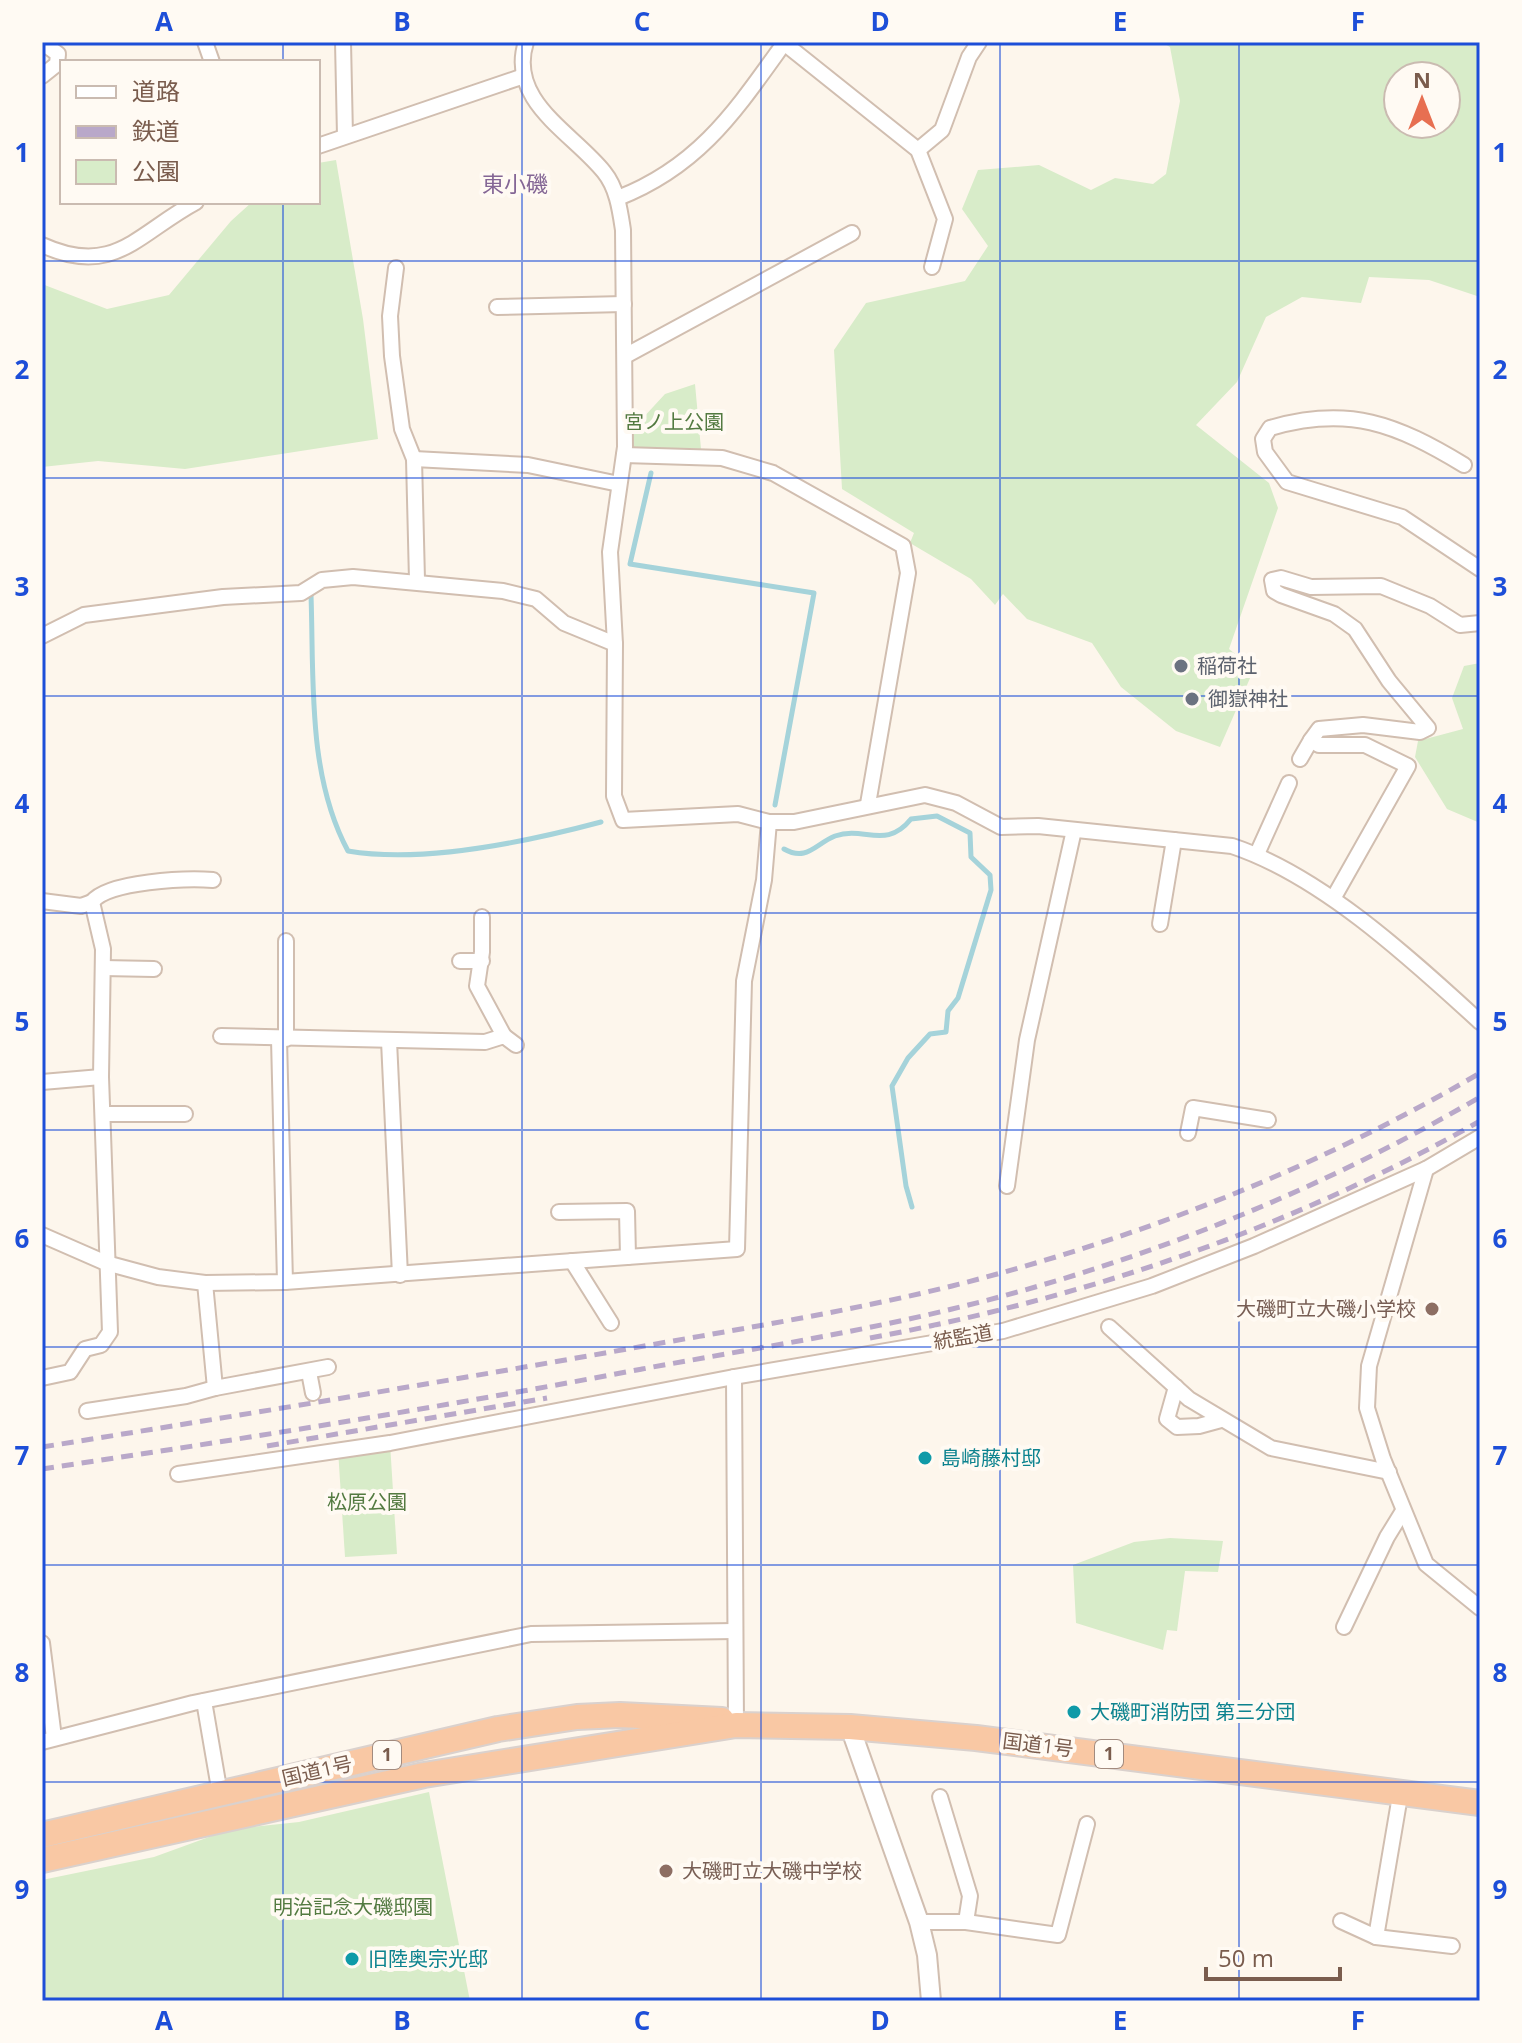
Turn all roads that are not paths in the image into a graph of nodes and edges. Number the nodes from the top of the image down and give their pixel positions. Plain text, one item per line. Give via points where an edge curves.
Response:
1 (343, 42) edge
2 (526, 42) edge
3 (784, 42) edge
4 (979, 42) edge
5 (42, 47) edge
6 (42, 76) edge
7 (524, 76) junction
8 (345, 136) junction
9 (320, 145) edge
10 (918, 150) junction
11 (618, 198) junction
12 (193, 204) edge
13 (852, 233) dead end
14 (42, 245) edge
15 (932, 267) dead end
16 (396, 268) dead end
17 (624, 304) junction
18 (497, 307) dead end
19 (625, 356) junction
20 (624, 455) junction
21 (414, 459) junction
22 (1464, 465) dead end
23 (619, 484) junction
24 (1480, 569) edge
25 (417, 580) junction
26 (1480, 623) edge
27 (42, 636) edge
28 (615, 644) junction
29 (1311, 740) junction
30 (1300, 759) dead end
31 (1289, 783) dead end
32 (868, 804) junction
33 (769, 822) junction
34 (1074, 830) junction
35 (1174, 840) junction
36 (1257, 854) junction
37 (213, 880) dead end
38 (1334, 897) junction
39 (42, 901) edge
40 (92, 902) junction
41 (482, 917) dead end
42 (1160, 924) dead end
43 (290, 950) dead end
44 (460, 961) dead end
45 (482, 961) junction
46 (103, 968) junction
47 (154, 969) dead end
48 (1480, 1022) edge
49 (221, 1036) dead end
50 (282, 1039) junction
51 (389, 1041) junction
52 (101, 1077) junction
53 (42, 1082) edge
54 (103, 1114) junction
55 (185, 1114) dead end
56 (1268, 1120) dead end
57 (1188, 1133) dead end
58 (1480, 1137) edge
59 (1426, 1169) junction
60 (1007, 1186) dead end
61 (559, 1212) dead end
62 (42, 1235) edge
63 (628, 1257) junction
64 (572, 1261) junction
65 (106, 1263) junction
66 (400, 1275) junction
67 (285, 1282) junction
68 (205, 1283) junction
69 (611, 1323) dead end
70 (1109, 1327) dead end
71 (328, 1367) dead end
72 (309, 1372) junction
73 (734, 1377) junction
74 (42, 1378) edge
75 (1176, 1387) junction
76 (215, 1388) junction
77 (313, 1393) dead end
78 (87, 1411) dead end
79 (1221, 1420) junction
80 (1389, 1472) junction
81 (178, 1474) dead end
82 (1403, 1511) junction
83 (1387, 1537) junction
84 (1415, 1537) junction
85 (1480, 1608) edge
86 (1344, 1627) dead end
87 (735, 1631) junction
88 (42, 1643) edge
89 (204, 1701) junction
90 (736, 1713) junction
91 (850, 1727) junction
92 (48, 1740) edge
93 (1401, 1790) junction
94 (220, 1794) junction
95 (940, 1797) dead end
96 (1480, 1803) edge
97 (1087, 1824) dead end
98 (42, 1835) edge
99 (42, 1860) edge
100 (1341, 1921) dead end
101 (919, 1922) junction
102 (966, 1922) junction
103 (1376, 1937) junction
104 (1452, 1946) dead end
105 (931, 2001) edge

1 - 8 street
2 - 7 street via 521,57
3 - 10 street
3 - 11 street via 723,127 652,185
4 - 10 street via 942,130
5 - 6 street via 58,54 57,64
7 - 8 street
7 - 11 street via 545,115 605,172
8 - 9 street
10 - 15 street via 945,219
11 - 17 street
12 - 14 street via 123,251 94,259
13 - 19 street
16 - 21 street via 390,316 394,371 402,429
17 - 18 street
17 - 19 street
19 - 20 street
20 - 23 street
20 - 32 street via 722,458 773,473 903,546 908,573
21 - 23 street via 528,465
21 - 25 street
22 - 24 street via 1422,439 1357,419 1316,417 1270,428 1263,439 1265,452 1287,482 1402,517
23 - 28 street via 610,552
25 - 27 street via 322,580 301,593 84,615
25 - 28 street via 536,599 564,623
26 - 29 street via 1460,625 1381,586 1311,587 1272,580 1281,595 1334,614 1355,629 1428,728 1319,729
28 - 33 street via 617,824 738,814
29 - 30 street
29 - 38 street via 1319,745 1365,745 1408,766
31 - 36 street
32 - 33 street via 794,822
32 - 34 street via 925,795 956,803 1001,827
33 - 63 street via 764,880 744,981 740,1256
34 - 35 street
34 - 60 street via 1027,1040
35 - 36 street
35 - 42 street
36 - 38 street
37 - 40 street via 128,885 107,890
38 - 48 street
39 - 40 street via 81,906
40 - 46 street
41 - 45 street
43 - 50 street
44 - 45 street
45 - 51 street via 477,986 510,1040
46 - 47 street
46 - 52 street
49 - 50 street
50 - 51 street
50 - 67 street
51 - 66 street
52 - 53 street
52 - 54 street
54 - 55 street
54 - 65 street
56 - 57 street via 1193,1108
58 - 59 street, 統監道
59 - 73 street, 統監道 via 1254,1246 1077,1311 1003,1331
59 - 80 street via 1369,1366 1367,1408
61 - 63 street via 627,1211
62 - 65 street
63 - 64 street
64 - 66 street
64 - 69 street
65 - 68 street
65 - 74 street via 110,1332 101,1345 85,1349 70,1372
66 - 67 street
67 - 68 street
68 - 76 street
70 - 75 street
71 - 72 street
72 - 76 street
72 - 77 street
73 - 81 street, 統監道 via 390,1443
73 - 87 street
75 - 79 street
75 - 79 street via 1166,1411 1177,1427
76 - 78 street
79 - 80 street via 1271,1448
80 - 82 street
82 - 83 street
82 - 84 street
83 - 84 street
83 - 86 street
84 - 85 street via 1426,1564
87 - 89 street via 531,1634
87 - 90 street
88 - 92 street
89 - 92 street
89 - 94 street
90 - 91 highway, 国道1号 / 1
90 - 94 highway, 国道1号 / 1 via 717,1719 592,1716 537,1722
90 - 99 highway, 国道1号 / 1
91 - 93 highway, 国道1号 / 1
91 - 101 street
93 - 96 highway, 国道1号 / 1
93 - 103 street
94 - 98 highway, 国道1号 / 1
95 - 102 street via 970,1896
97 - 102 street via 1058,1935
100 - 103 street
101 - 102 street
101 - 105 street
103 - 104 street

